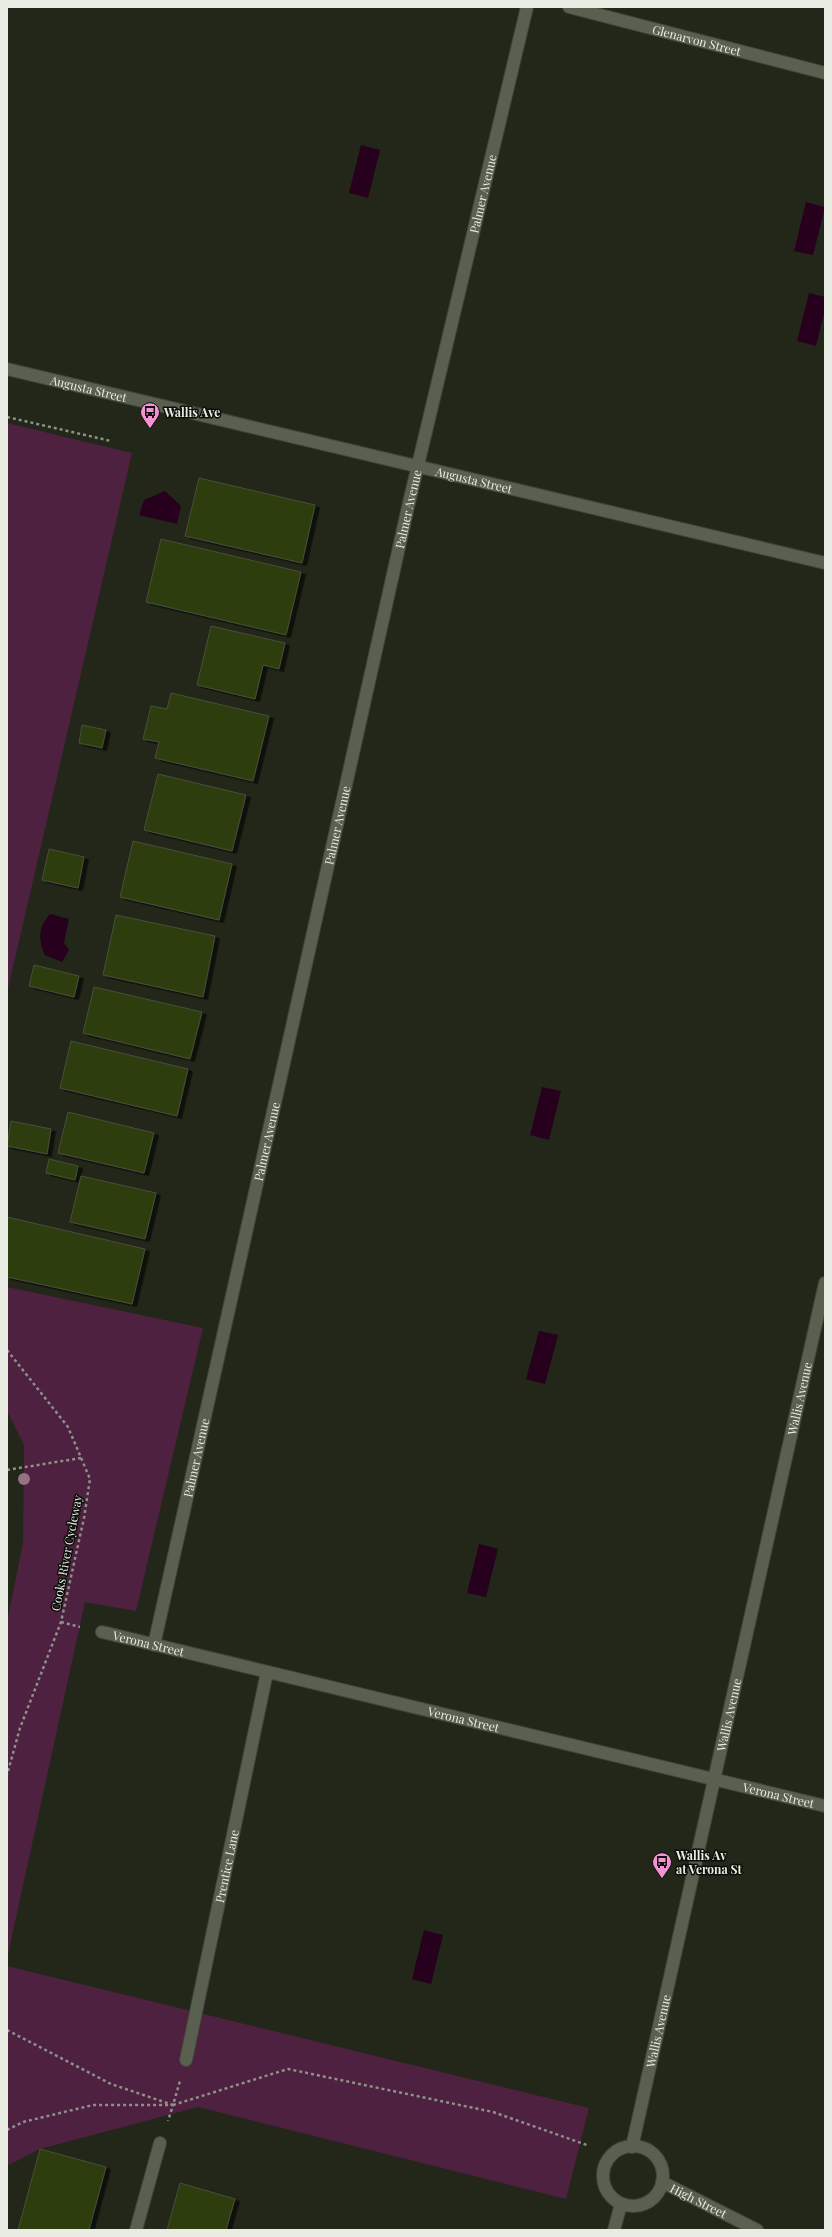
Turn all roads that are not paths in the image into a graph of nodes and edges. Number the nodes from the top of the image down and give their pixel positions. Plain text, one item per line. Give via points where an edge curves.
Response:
1 (527, 7) edge
2 (569, 7) edge
3 (825, 72) edge
4 (7, 369) edge
5 (418, 466) junction
6 (825, 563) edge
7 (825, 1284) edge
8 (102, 1632) dead end
9 (154, 1645) junction
10 (267, 1672) junction
11 (715, 1780) junction
12 (825, 1806) edge
13 (186, 2060) road end
14 (160, 2143) road end
15 (632, 2147) junction
16 (662, 2182) junction
17 (621, 2204) junction
18 (136, 2230) edge
19 (614, 2230) edge
20 (756, 2230) edge

1 - 5 street, Palmer Avenue
2 - 3 street, Glenarvon Street
4 - 5 street, Augusta Street
5 - 6 street, Augusta Street
5 - 9 street, Palmer Avenue
7 - 11 street, Wallis Avenue
8 - 9 street, Verona Street
9 - 10 street, Verona Street
10 - 11 street, Verona Street
10 - 13 street, Prentice Lane
11 - 12 street, Verona Street
11 - 15 street, Wallis Avenue
14 - 18 street
15 - 16 street via 647,2150 655,2156 663,2173
15 - 17 street via 618,2150 610,2156 603,2175 604,2185 609,2194
16 - 17 street via 653,2199 645,2204
16 - 20 street, High Street
17 - 19 street

